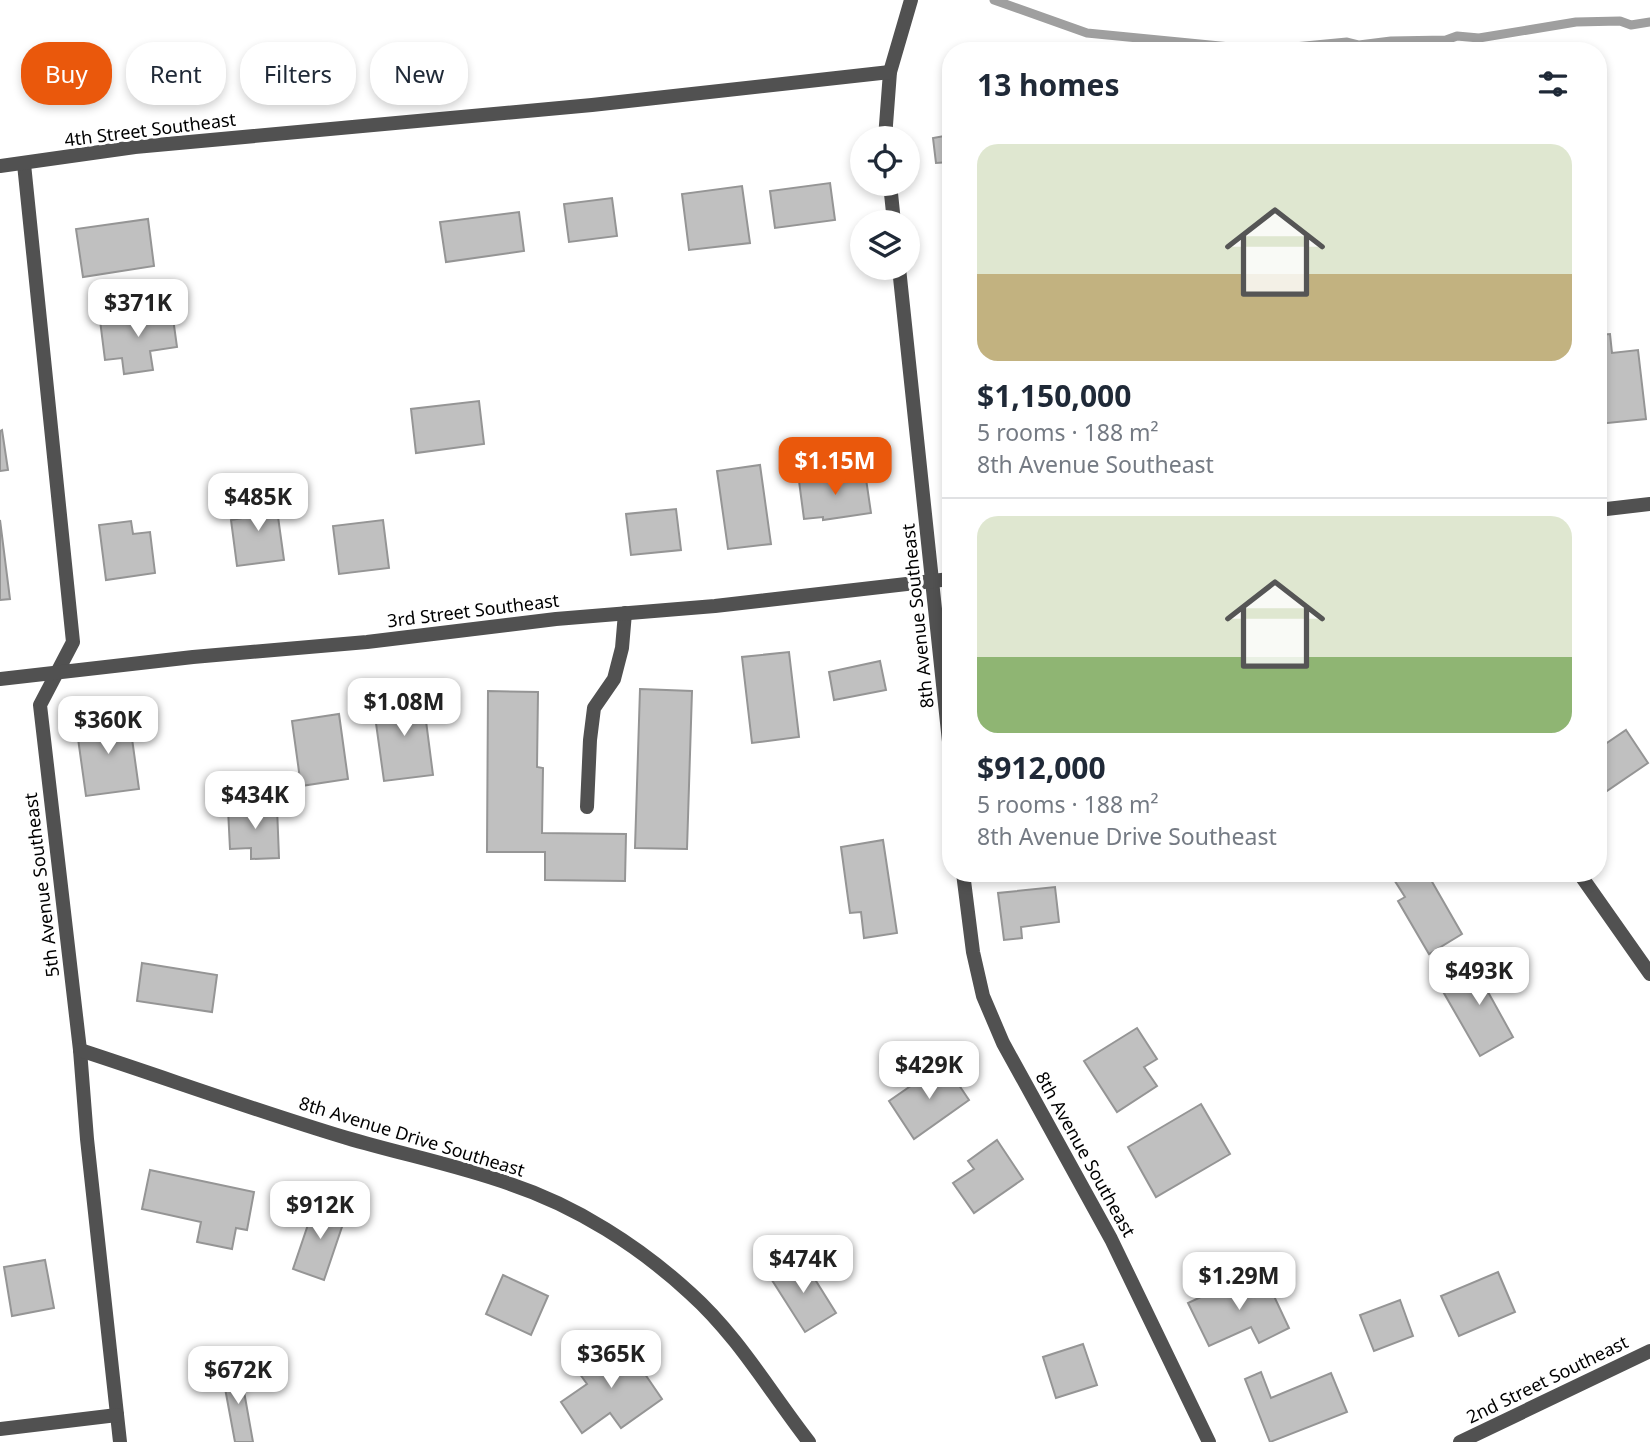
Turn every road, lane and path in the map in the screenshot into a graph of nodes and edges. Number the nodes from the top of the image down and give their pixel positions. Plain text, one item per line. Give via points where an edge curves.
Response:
1 (911, 0) edge
2 (890, 72) junction
3 (886, 126) edge
4 (24, 164) junction
5 (0, 166) edge
6 (900, 280) edge
7 (1650, 504) edge
8 (1607, 509) edge
9 (942, 580) edge
10 (932, 581) junction
11 (625, 613) junction
12 (56, 673) junction
13 (942, 675) edge
14 (0, 679) edge
15 (587, 807) dead end
16 (964, 882) edge
17 (1585, 882) edge
18 (1650, 974) edge
19 (80, 1051) junction
20 (1650, 1351) edge
21 (117, 1415) junction
22 (0, 1429) edge
23 (120, 1442) edge
24 (809, 1442) edge
25 (1209, 1442) edge
26 (1460, 1442) edge

1 - 2 street
2 - 3 street
2 - 4 street, 4th Street Southeast via 135,147
4 - 5 street, 4th Street Southeast
4 - 12 street, 5th Avenue Southeast via 73,642
6 - 10 street, 8th Avenue Southeast
7 - 8 street
9 - 10 street, 3rd Street Southeast
10 - 11 street, 3rd Street Southeast
10 - 13 street, 8th Avenue Southeast
11 - 12 street, 3rd Street Southeast
11 - 15 street via 614,679 594,708
12 - 14 street, 3rd Street Southeast
12 - 19 street, 5th Avenue Southeast via 40,705
16 - 25 street, 8th Avenue Southeast via 973,952 983,996 998,1031 1111,1239
17 - 18 street
19 - 21 street, 5th Avenue Southeast
19 - 24 street, 8th Avenue Drive Southeast via 347,1138 501,1181 567,1208 634,1248 691,1293 741,1346
20 - 26 street, 2nd Street Southeast
21 - 22 street
21 - 23 street, 5th Avenue Southeast

